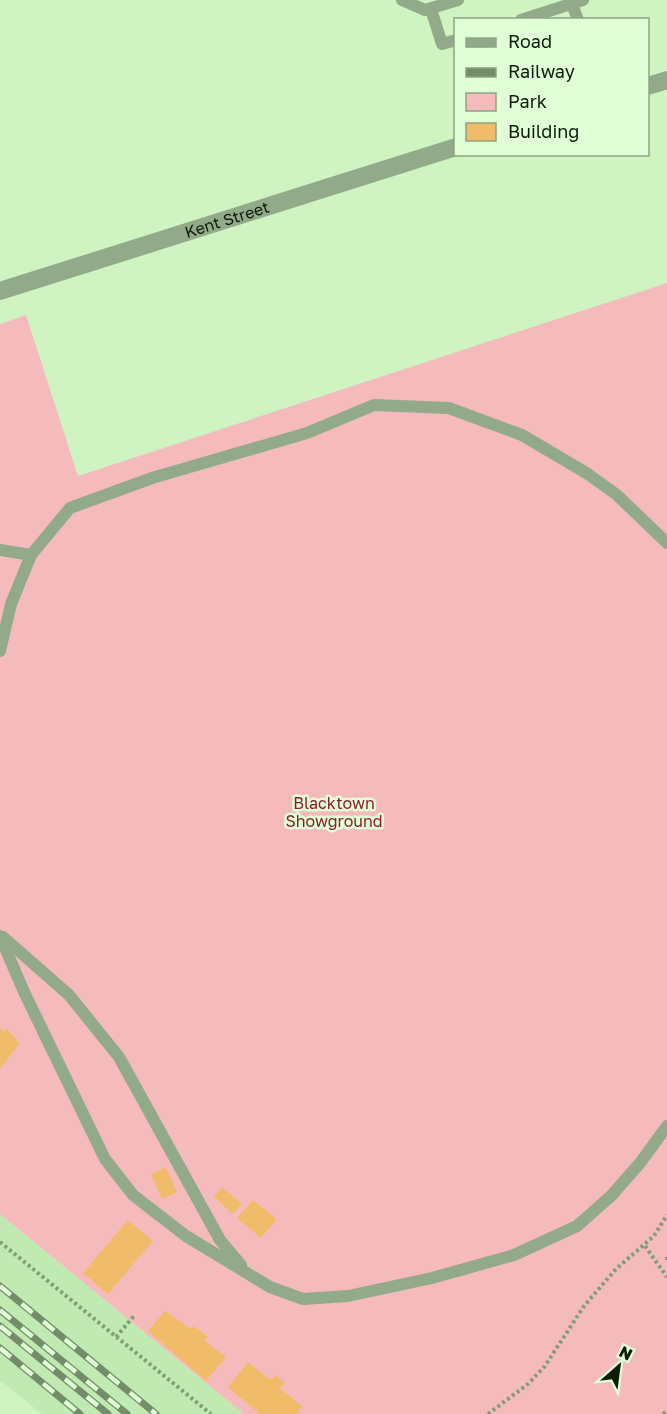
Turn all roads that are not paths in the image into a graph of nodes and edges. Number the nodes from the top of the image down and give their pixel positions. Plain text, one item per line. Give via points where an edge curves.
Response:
1 (402, 0) edge
2 (458, 0) edge
3 (578, 2) edge
4 (431, 9) junction
5 (527, 18) edge
6 (578, 18) edge
7 (454, 41) edge
8 (667, 80) edge
9 (649, 86) edge
10 (454, 148) edge
11 (0, 291) edge
12 (666, 544) edge
13 (0, 550) edge
14 (32, 555) junction
15 (0, 651) edge
16 (0, 935) edge
17 (667, 1126) edge
18 (249, 1274) junction

1 - 4 lane
2 - 4 lane
3 - 5 lane
3 - 6 lane
4 - 7 lane via 442,44
8 - 9 street
10 - 11 street, Kent Street
12 - 14 lane via 617,495 522,435 449,408 374,405 307,433 152,478 70,508
13 - 14 lane
14 - 15 lane via 11,604
16 - 18 lane via 69,995 119,1057 220,1240
16 - 18 lane via 105,1159 133,1195 186,1236
17 - 18 lane via 611,1196 577,1226 514,1255 348,1296 303,1299

